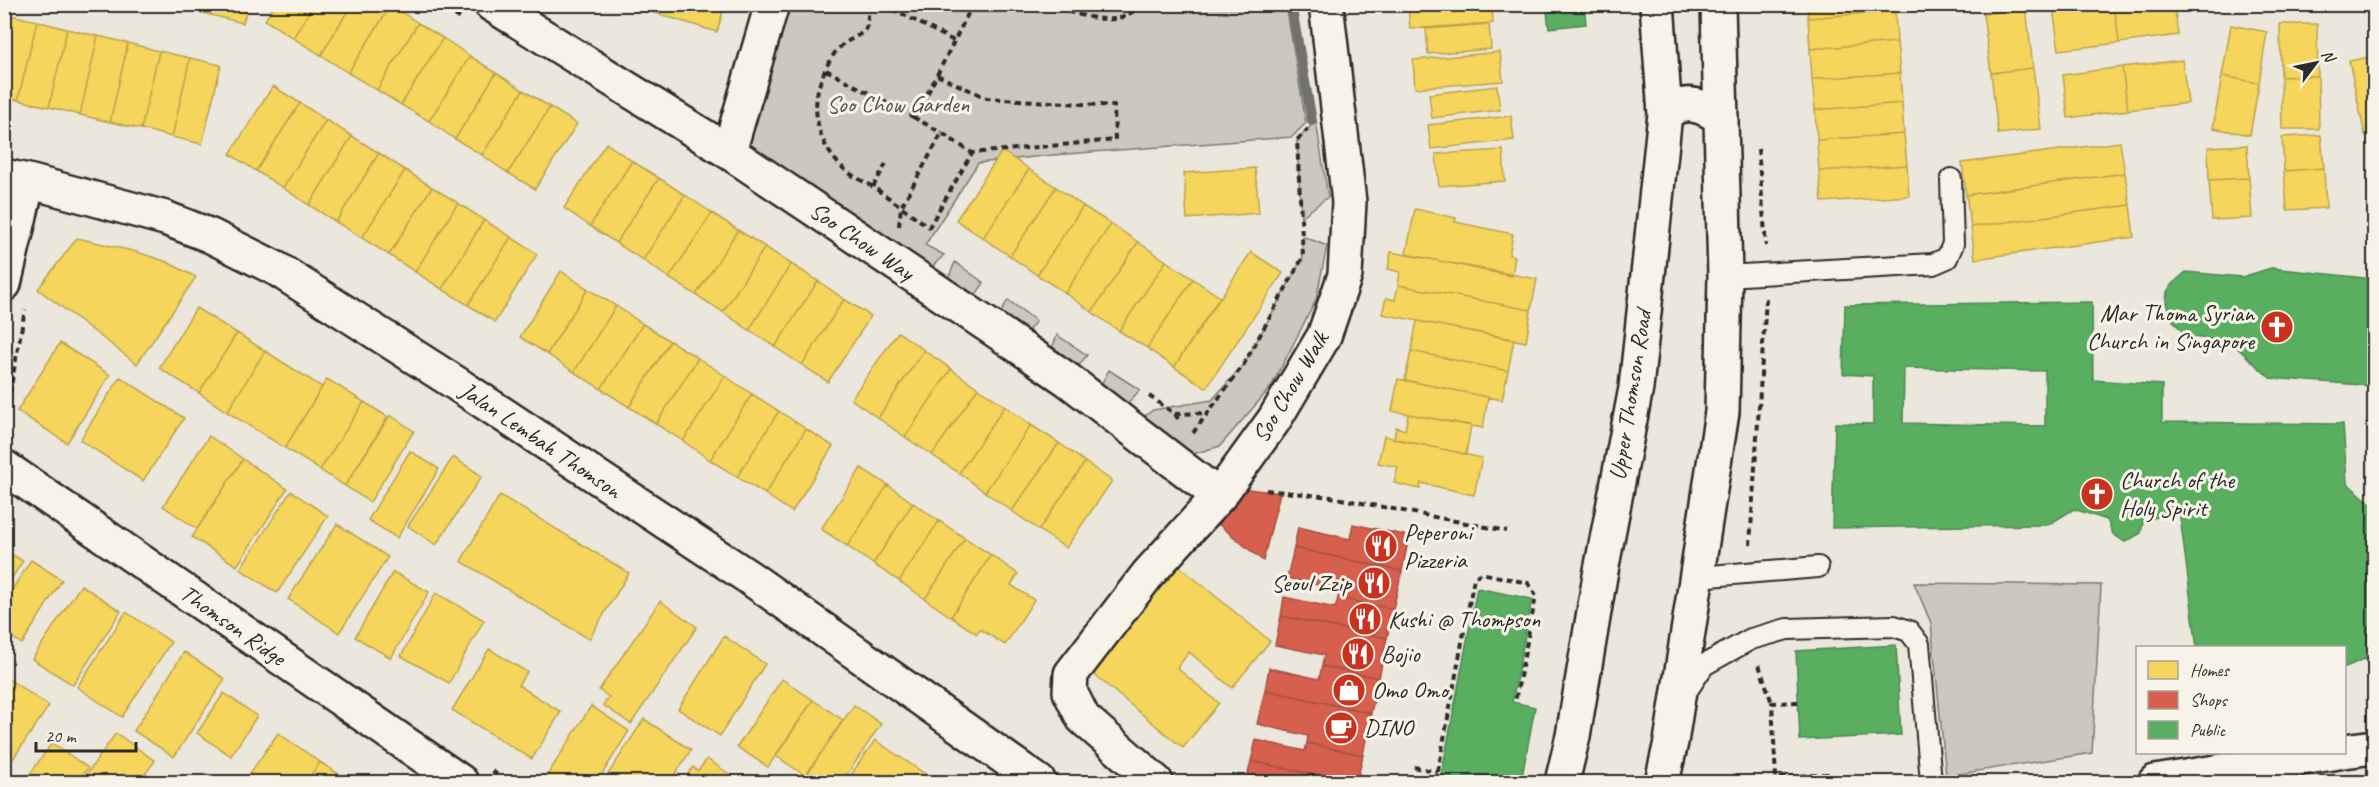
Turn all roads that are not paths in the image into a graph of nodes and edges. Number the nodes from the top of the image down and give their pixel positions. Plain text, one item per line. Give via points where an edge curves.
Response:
1 (491, 4) edge
2 (772, 4) edge
3 (1326, 4) edge
4 (1657, 4) edge
5 (1718, 4) edge
6 (1665, 114) junction
7 (1721, 118) junction
8 (729, 152) junction
9 (16, 178) edge
10 (1951, 179) dead end
11 (1725, 276) junction
12 (4, 284) edge
13 (4, 467) edge
14 (1223, 490) junction
15 (1818, 567) dead end
16 (1698, 577) junction
17 (1676, 706) junction
18 (2374, 747) edge
19 (2346, 752) edge
20 (2332, 754) edge
21 (461, 783) edge
22 (1039, 783) edge
23 (1156, 783) edge
24 (1562, 783) edge
25 (1662, 783) edge
26 (1931, 783) edge
27 (2155, 783) edge

1 - 8 street, Soo Chow Way
2 - 8 street
3 - 14 street, Soo Chow Walk via 1349,202 1345,275 1324,336 1275,420
4 - 6 street, Upper Thomson Road
5 - 7 street
6 - 7 street via 1674,106 1689,104 1707,108
6 - 24 street, Upper Thomson Road via 1636,388
7 - 11 street
8 - 14 street, Soo Chow Way via 1068,380 1173,460
9 - 12 street
9 - 22 street, Jalan Lembah Thomson via 165,218 278,269 750,578
10 - 11 lane via 1953,244 1947,258 1933,264
11 - 16 street via 1722,412
13 - 21 street, Thomson Ridge
14 - 23 street, Soo Chow Walk via 1148,574 1071,674 1070,692 1083,718
15 - 16 lane
16 - 17 street
17 - 25 street
17 - 26 lane via 1704,665 1750,639 1787,629 1894,626 1909,631 1919,644
18 - 19 street
20 - 27 street

